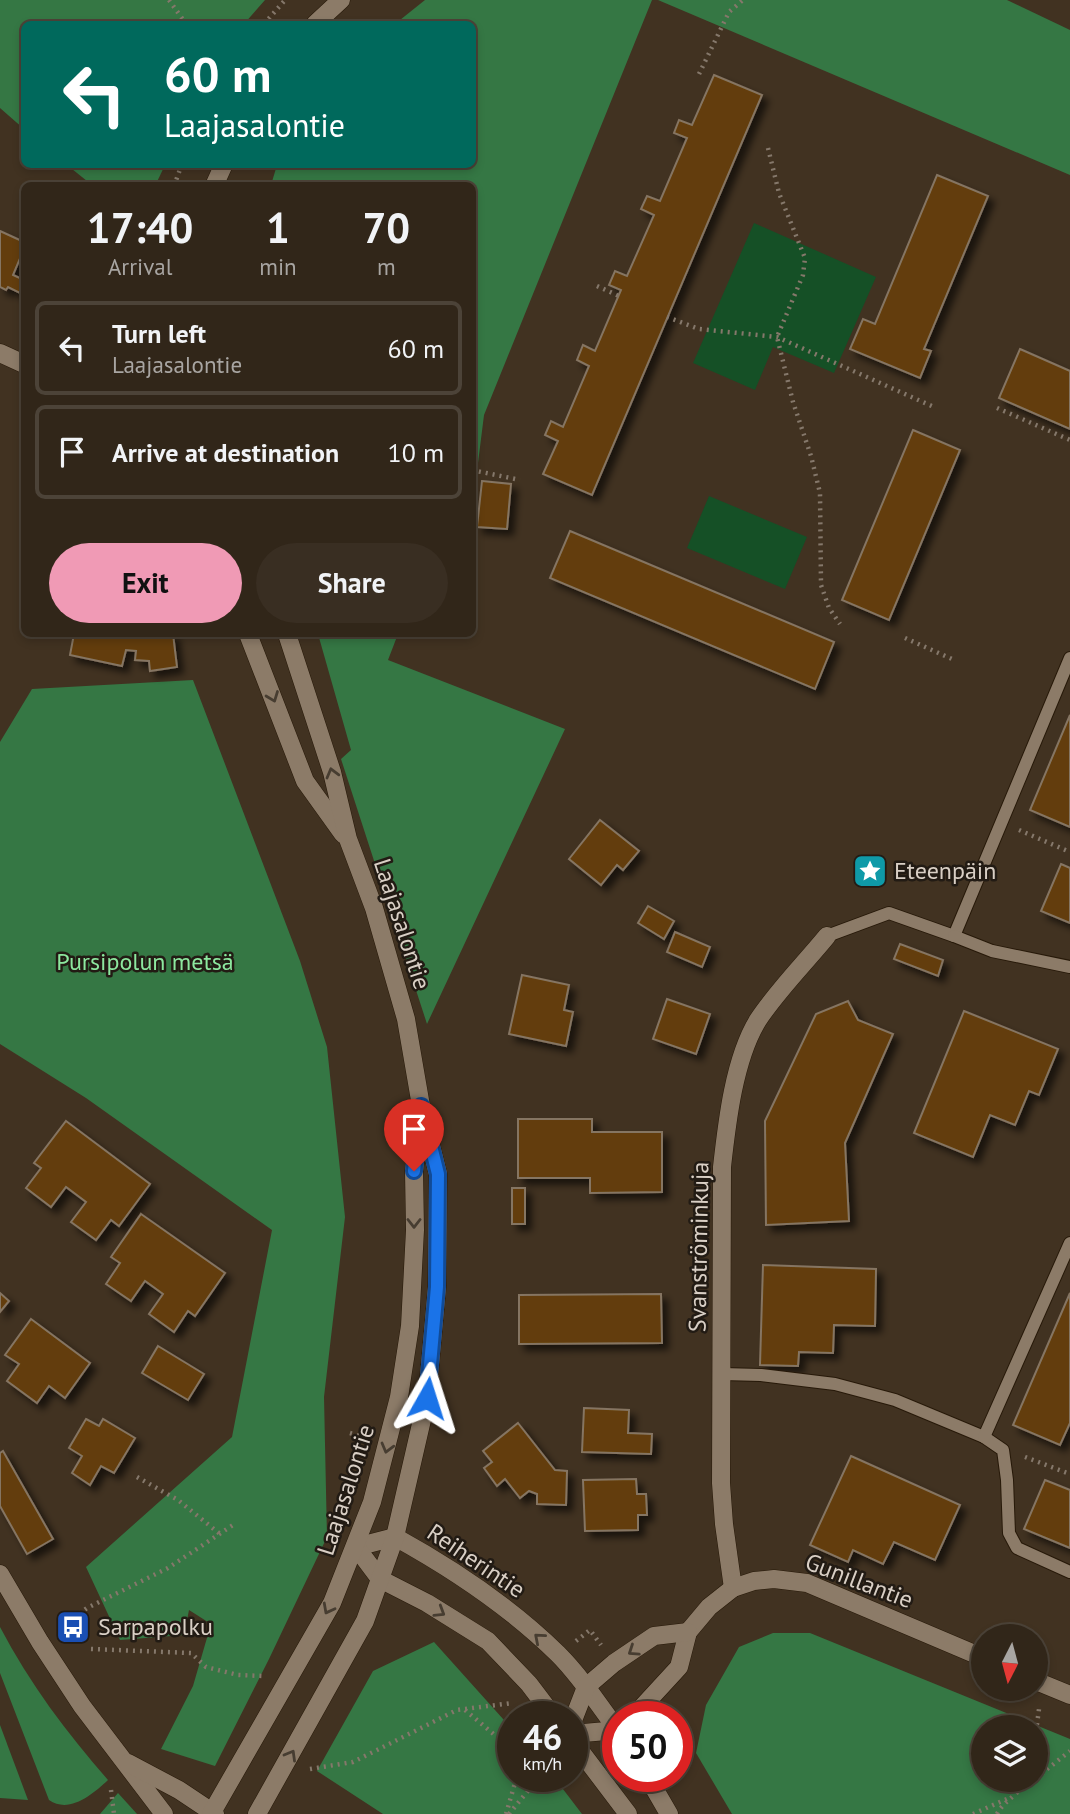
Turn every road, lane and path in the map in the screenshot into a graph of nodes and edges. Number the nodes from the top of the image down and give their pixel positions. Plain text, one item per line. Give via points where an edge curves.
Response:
1 (169, 0) edge
2 (285, 0) edge
3 (341, 0) edge
4 (743, 0) edge
5 (185, 21) edge
6 (267, 21) edge
7 (318, 21) edge
8 (699, 74) dead end
9 (768, 148) dead end
10 (597, 286) dead end
11 (619, 296) dead end
12 (667, 317) dead end
13 (777, 337) junction
14 (0, 353) edge
15 (21, 363) edge
16 (934, 407) dead end
17 (997, 408) dead end
18 (1070, 440) edge
19 (476, 471) edge
20 (520, 480) dead end
21 (840, 625) dead end
22 (249, 637) edge
23 (288, 637) edge
24 (905, 638) dead end
25 (1070, 658) edge
26 (952, 659) dead end
27 (1002, 823) junction
28 (348, 839) junction
29 (1070, 852) edge
30 (827, 936) joint
31 (954, 936) junction
32 (1070, 967) edge
33 (421, 1106) junction
34 (1070, 1243) edge
35 (722, 1374) junction
36 (984, 1437) junction
37 (1003, 1450) junction
38 (1070, 1472) edge
39 (137, 1476) dead end
40 (236, 1523) dead end
41 (220, 1534) junction
42 (395, 1537) junction
43 (356, 1547) junction
44 (1070, 1572) edge
45 (0, 1574) edge
46 (380, 1579) junction
47 (733, 1588) junction
48 (68, 1622) dead end
49 (688, 1632) junction
50 (91, 1649) dead end
51 (971, 1652) edge
52 (289, 1678) junction
53 (1048, 1686) edge
54 (586, 1688) junction
55 (1070, 1695) edge
56 (542, 1701) edge
57 (581, 1701) edge
58 (647, 1701) edge
59 (497, 1705) edge
60 (464, 1709) junction
61 (1039, 1709) dead end
62 (602, 1710) edge
63 (1038, 1715) edge
64 (497, 1737) edge
65 (1070, 1751) edge
66 (588, 1761) edge
67 (126, 1762) junction
68 (307, 1769) dead end
69 (1048, 1769) edge
70 (111, 1790) dead end
71 (513, 1792) edge
72 (526, 1792) edge
73 (656, 1792) edge
74 (1017, 1792) edge
75 (1013, 1796) junction
76 (213, 1813) edge
77 (114, 1814) edge
78 (164, 1814) edge
79 (257, 1814) edge
80 (507, 1814) edge
81 (628, 1814) edge
82 (669, 1814) edge
83 (973, 1814) edge
84 (997, 1814) edge

1 - 5 path
2 - 6 path
3 - 7 main road
4 - 8 path via 729,12
9 - 13 path via 779,193 805,258 803,275
10 - 11 path
12 - 13 path via 699,329
13 - 16 path
13 - 21 path via 820,493 821,585
14 - 15 main road
17 - 18 path
19 - 20 path
22 -> 28 main road, Laajasalontie via 305,781
28 -> 23 main road, Laajasalontie via 332,772
24 - 26 path
25 - 27 lane
27 - 29 path
27 - 31 lane
28 - 33 main road, Laajasalontie via 374,908 406,1019
30 - 31 lane via 889,913
30 - 35 main road, Svanströminkuja via 758,1021 736,1081 722,1167
31 - 32 lane via 992,951
33 - 42 main road, Laajasalontie via 438,1174 437,1287 427,1398
33 -> 43 main road, Laajasalontie via 414,1171 410,1326 388,1444
34 - 36 lane
35 - 36 lane via 835,1384 895,1400
35 - 47 main road, Svanströminkuja via 723,1524
36 - 37 lane
37 - 38 path
37 - 44 lane via 1009,1533 1017,1548
39 - 41 path via 178,1500
40 - 41 path
41 - 48 path
42 - 43 main road, Reiherintie
42 - 46 main road, Laajasalontie
54 -> 42 main road, Reiherintie via 558,1655 501,1604 448,1566
43 - 46 main road
43 -> 52 main road, Laajasalontie via 332,1603
45 - 67 main road via 82,1706
46 -> 56 main road via 488,1641
79 -> 46 main road, Laajasalontie via 365,1621
47 - 49 main road, Gunillantie
47 - 51 main road, Gunillantie via 774,1579 807,1583
49 -> 54 main road via 654,1636
49 - 58 main road, Gunillantie via 678,1667
50 - 52 path via 191,1653 206,1667 217,1670
52 - 76 main road, Laajasalontie
53 - 55 main road
54 - 57 main road
54 - 62 main road, Reiherintie
59 - 60 path
60 - 64 path
60 - 68 path via 353,1762
61 - 63 path
65 - 69 path
66 - 81 main road
67 - 76 main road
67 - 78 main road
70 - 77 path
71 - 80 path
72 - 80 path
73 - 82 main road
74 - 75 path
75 - 83 path
75 - 84 path

